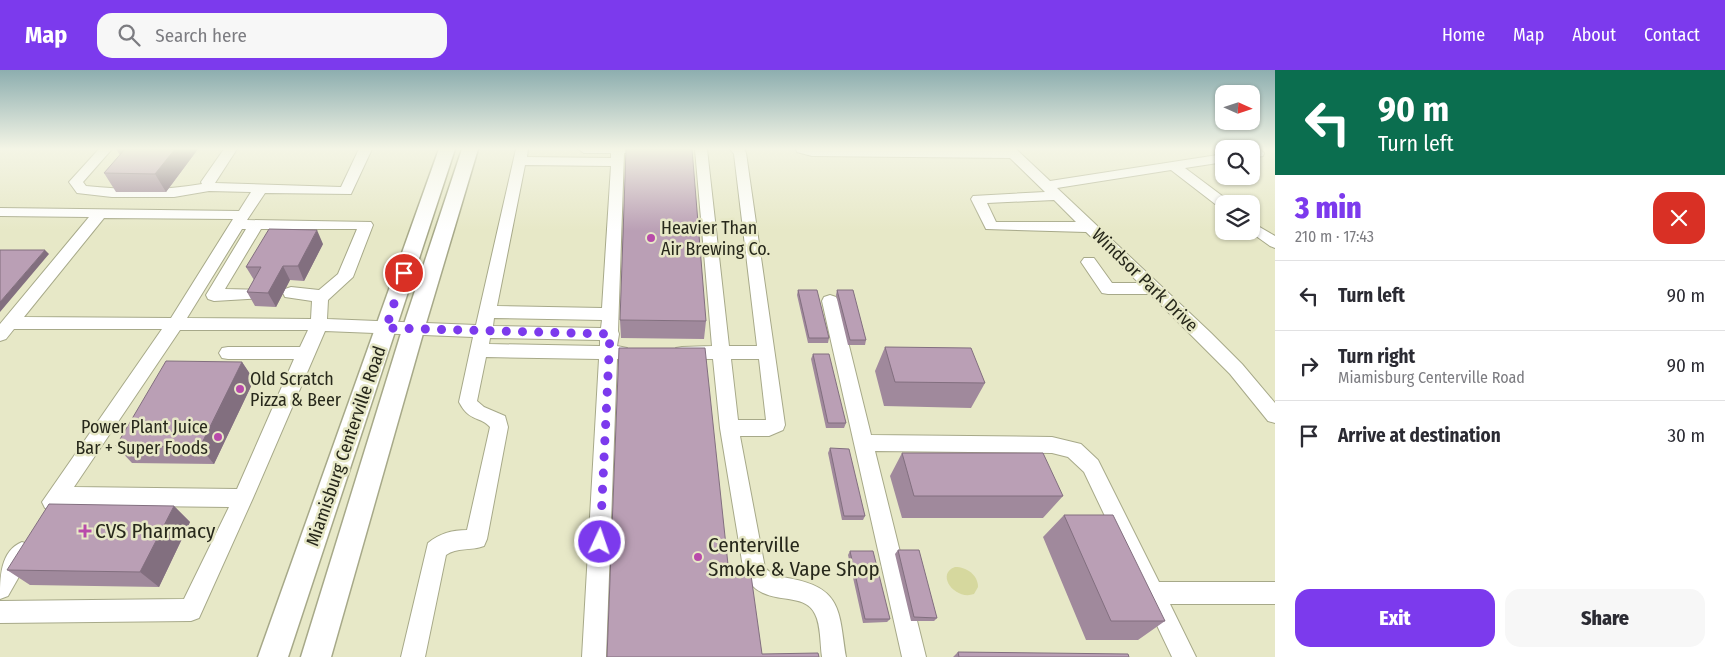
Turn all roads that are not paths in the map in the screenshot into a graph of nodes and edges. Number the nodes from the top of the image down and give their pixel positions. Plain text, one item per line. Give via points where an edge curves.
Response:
1 (81, 176) edge
2 (212, 176) edge
3 (353, 176) edge
4 (438, 176) edge
5 (461, 176) edge
6 (516, 176) edge
7 (617, 176) edge
8 (704, 176) edge
9 (743, 176) edge
10 (1037, 176) edge
11 (1123, 176) edge
12 (1188, 176) edge
13 (209, 187) junction
14 (261, 189) junction
15 (1052, 191) junction
16 (1215, 197) edge
17 (0, 212) edge
18 (100, 213) junction
19 (245, 221) junction
20 (1090, 227) junction
21 (1260, 232) edge
22 (1274, 241) edge
23 (1089, 262) dead end
24 (1153, 288) junction
25 (291, 293) dead end
26 (259, 294) edge
27 (322, 296) junction
28 (830, 301) dead end
29 (611, 314) junction
30 (176, 324) junction
31 (320, 325) junction
32 (386, 328) junction
33 (5, 329) edge
34 (413, 330) junction
35 (483, 331) junction
36 (610, 334) junction
37 (767, 352) junction
38 (228, 353) dead end
39 (306, 353) junction
40 (609, 353) junction
41 (638, 353) edge
42 (666, 353) edge
43 (722, 353) junction
44 (1275, 416) edge
45 (729, 428) junction
46 (863, 443) junction
47 (57, 496) junction
48 (244, 498) junction
49 (42, 517) edge
50 (29, 540) edge
51 (8, 563) edge
52 (0, 588) edge
53 (1152, 593) junction
54 (1275, 593) edge
55 (0, 612) edge
56 (273, 657) edge
57 (316, 657) edge
58 (413, 657) edge
59 (594, 657) edge
60 (834, 657) edge
61 (914, 657) edge
62 (1184, 657) edge

1 - 13 street via 76,182 82,190 112,193 174,193
2 - 13 street
3 - 14 street via 346,191
4 - 32 main road, Miamisburg Centerville Road
5 - 34 main road, Miamisburg Centerville Road
6 - 35 street
7 - 29 street
8 - 43 street
9 - 37 street
10 - 15 street, Windsor Park Drive
11 - 15 street
12 - 16 street
13 - 14 street
14 - 19 street
15 - 20 street, Windsor Park Drive
15 - 20 street via 978,198 991,226
17 - 18 street
18 - 19 street
18 - 33 street
19 - 26 street via 214,294
19 - 27 street via 366,225 345,277
19 - 30 street
20 - 24 street, Windsor Park Drive
21 - 22 street
23 - 24 street via 1108,289
24 - 44 street, Windsor Park Drive via 1236,369
25 - 27 street
27 - 31 street
28 - 46 street
29 - 35 street
29 - 36 street
30 - 31 street
30 - 33 street
30 - 47 street
31 - 32 street
31 - 39 street
32 - 34 street
32 - 56 main road, Miamisburg Centerville Road
34 - 35 street
34 - 57 main road, Miamisburg Centerville Road
35 - 36 street
35 - 40 street
35 - 58 street via 468,402 479,415 498,421 499,427 476,539 450,540 436,550
36 - 40 street
37 - 43 street
37 - 45 street via 776,426
38 - 39 street
39 - 48 street
40 - 41 street
40 - 59 street
42 - 43 street
43 - 45 street
45 - 60 street via 754,573 766,584 809,593 819,600 827,611
46 - 53 street via 1052,445 1074,450 1091,466
46 - 61 street
47 - 48 street
47 - 49 street
48 - 55 street via 191,610
50 - 51 street
51 - 52 street
53 - 54 street
53 - 62 street

